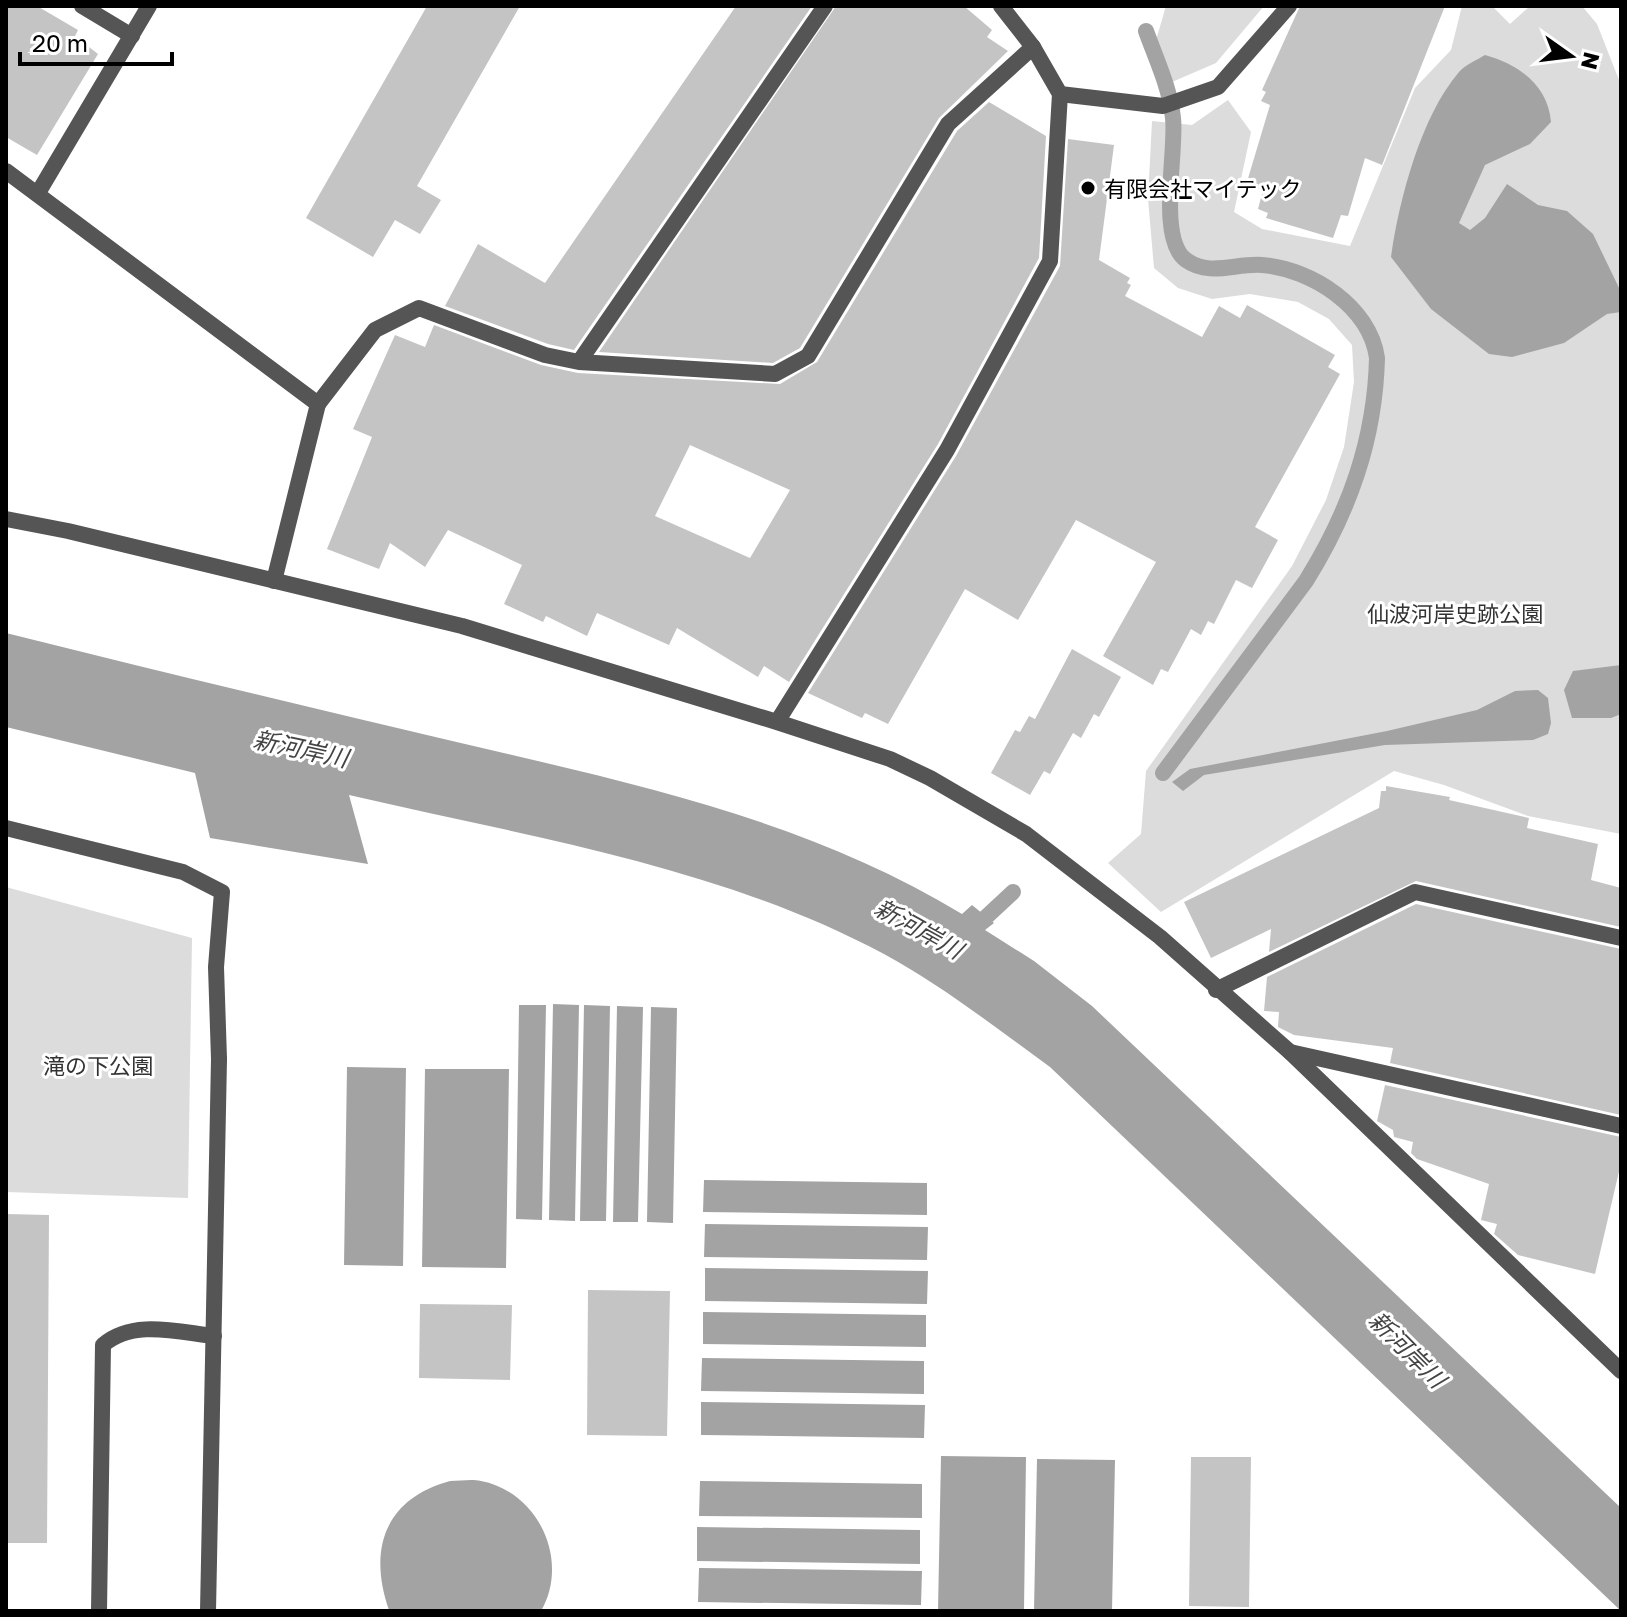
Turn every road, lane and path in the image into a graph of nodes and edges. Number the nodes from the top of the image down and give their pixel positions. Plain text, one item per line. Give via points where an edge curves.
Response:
1 (82, 6) edge
2 (149, 6) edge
3 (825, 6) edge
4 (1001, 6) edge
5 (1289, 6) edge
6 (132, 36) junction
7 (1033, 47) junction
8 (1060, 94) junction
9 (6, 171) edge
10 (38, 193) junction
11 (579, 362) junction
12 (318, 404) junction
13 (6, 519) edge
14 (274, 581) junction
15 (777, 722) junction
16 (6, 828) edge
17 (1621, 938) edge
18 (1216, 990) junction
19 (1290, 1052) junction
20 (1621, 1126) edge
21 (214, 1336) junction
22 (1621, 1371) edge
23 (99, 1611) edge
24 (208, 1611) edge

1 - 6 street
2 - 6 street
3 - 11 street
4 - 7 street
5 - 8 street via 1218,87 1163,106
6 - 10 street
7 - 8 street
7 - 11 street via 948,124 808,356 775,374
8 - 15 street via 1050,261 947,450
9 - 10 street
10 - 12 street
11 - 12 street via 545,355 419,308 375,330
12 - 14 street
13 - 14 street
14 - 15 street via 462,626
15 - 18 street via 890,759 1026,834 1098,886
16 - 21 street via 183,872 222,892 216,967
17 - 18 street via 1415,892
18 - 19 street
19 - 20 street
19 - 22 street
21 - 23 street via 139,1328 103,1345
21 - 24 street

